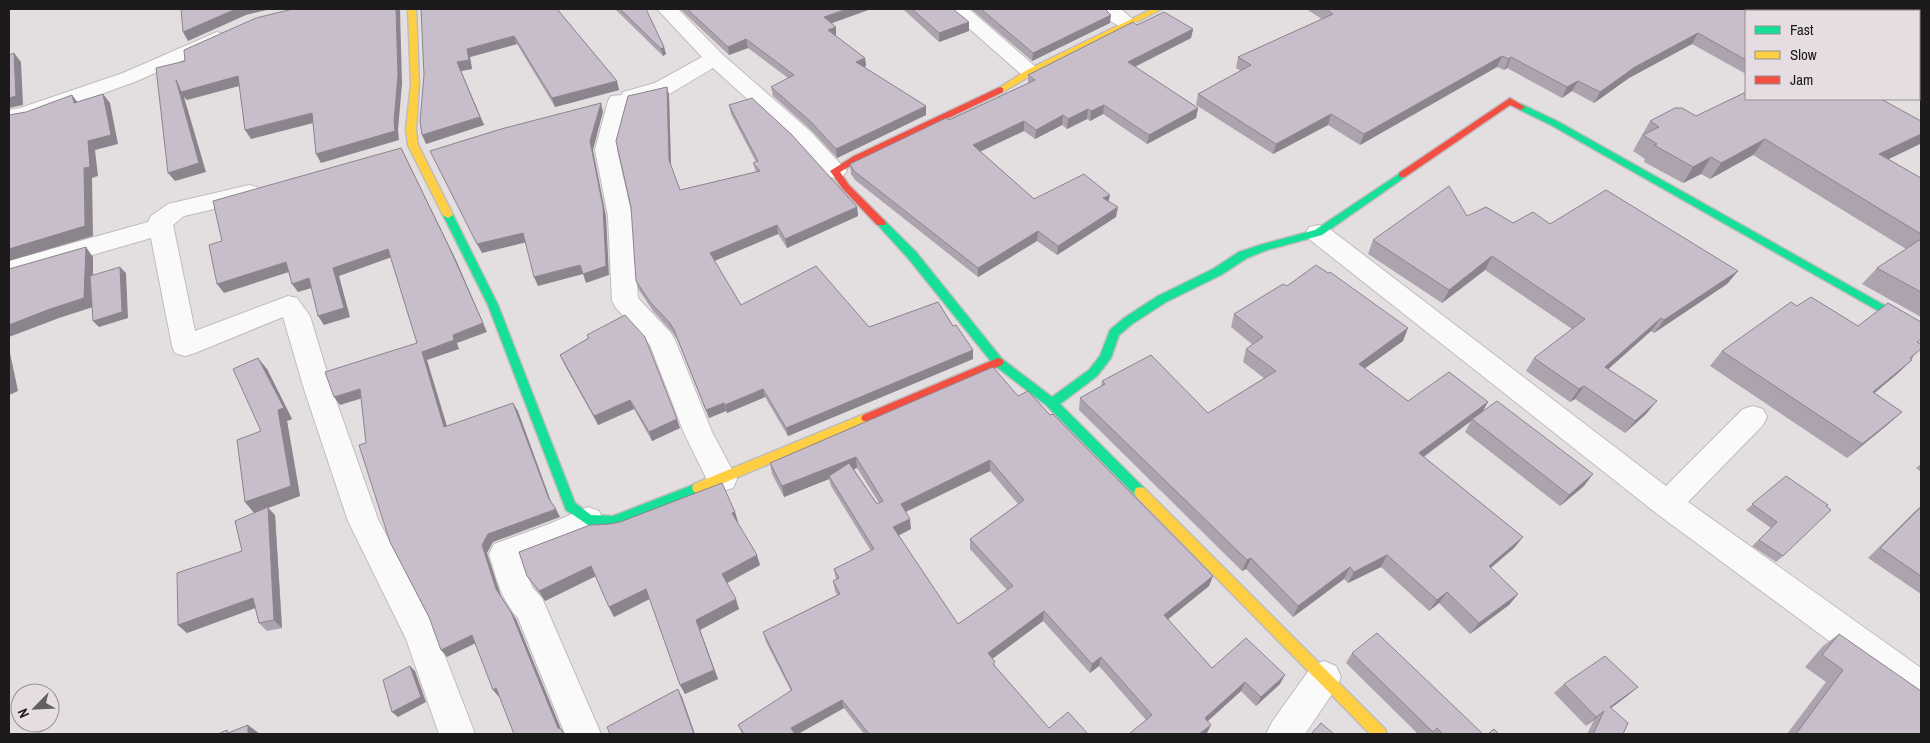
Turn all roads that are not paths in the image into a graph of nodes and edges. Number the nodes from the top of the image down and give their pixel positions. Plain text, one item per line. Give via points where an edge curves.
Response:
1 (412, 9) edge
2 (667, 9) edge
3 (957, 9) edge
4 (1109, 9) edge
5 (1158, 9) edge
6 (1127, 23) junction
7 (236, 28) edge
8 (715, 58) junction
9 (1030, 72) junction
10 (9, 118) edge
11 (835, 171) junction
12 (267, 188) edge
13 (162, 227) junction
14 (1318, 233) junction
15 (9, 270) edge
16 (1921, 331) edge
17 (998, 362) junction
18 (1052, 404) junction
19 (1753, 417) dead end
20 (722, 479) junction
21 (1667, 504) junction
22 (588, 520) junction
23 (1324, 677) junction
24 (1921, 688) edge
25 (457, 734) edge
26 (583, 734) edge
27 (1284, 734) edge
28 (1380, 734) edge

1 - 22 street via 415,84 411,130 416,150 493,305 570,506
2 - 8 street
3 - 9 street
4 - 6 street
5 - 6 street
6 - 9 street
7 - 10 street via 130,78
8 - 11 street
8 - 20 street via 663,88 607,104 606,150 620,216 625,301 662,340 698,433
9 - 11 street via 990,96
11 - 17 street via 846,187 912,255
12 - 13 street via 176,210 160,222
13 - 15 street
13 - 25 street via 185,346 288,305 297,316 363,521 421,636
14 - 16 street via 1510,101
14 - 18 street via 1243,255 1128,320 1114,333 1105,358 1093,373
14 - 21 street
17 - 18 street
17 - 20 street
18 - 23 street
19 - 21 street
20 - 22 street via 613,521
21 - 24 street
22 - 26 street via 505,554 518,595 530,608
23 - 27 street
23 - 28 street

